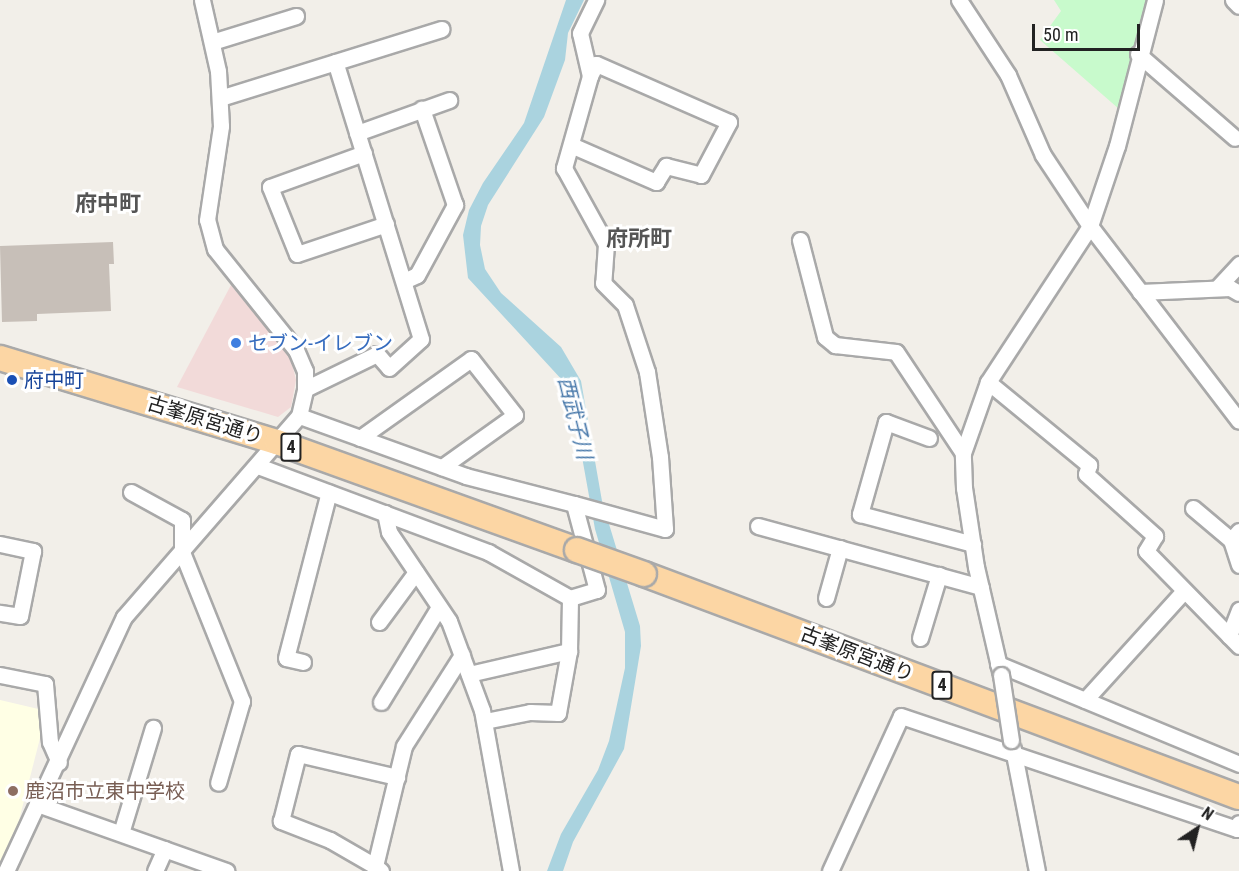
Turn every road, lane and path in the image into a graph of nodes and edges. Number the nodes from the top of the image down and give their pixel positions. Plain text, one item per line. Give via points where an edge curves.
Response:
1 (202, 0) edge
2 (596, 0) edge
3 (959, 0) edge
4 (1155, 0) edge
5 (1233, 0) edge
6 (1239, 6) edge
7 (296, 16) dead end
8 (441, 30) dead end
9 (212, 42) junction
10 (1138, 54) junction
11 (335, 62) junction
12 (590, 76) junction
13 (220, 98) junction
14 (449, 100) dead end
15 (422, 109) junction
16 (357, 133) junction
17 (1235, 138) dead end
18 (571, 145) junction
19 (364, 153) junction
20 (386, 224) junction
21 (1090, 226) junction
22 (800, 240) dead end
23 (1239, 264) edge
24 (404, 281) junction
25 (1217, 288) junction
26 (1140, 292) junction
27 (1239, 293) edge
28 (0, 358) edge
29 (988, 382) junction
30 (305, 389) junction
31 (299, 416) junction
32 (1239, 421) edge
33 (360, 438) junction
34 (929, 438) dead end
35 (277, 442) junction
36 (963, 453) junction
37 (258, 466) junction
38 (442, 467) junction
39 (131, 492) dead end
40 (329, 492) junction
41 (574, 504) junction
42 (1193, 508) dead end
43 (385, 513) junction
44 (758, 526) dead end
45 (1235, 536) edge
46 (0, 544) edge
47 (972, 544) junction
48 (840, 548) junction
49 (182, 552) junction
50 (1239, 565) edge
51 (416, 572) junction
52 (939, 575) junction
53 (981, 587) junction
54 (1184, 591) junction
55 (570, 598) junction
56 (826, 598) dead end
57 (439, 607) junction
58 (1239, 610) edge
59 (0, 613) edge
60 (379, 622) dead end
61 (920, 638) dead end
62 (1234, 641) edge
63 (569, 651) junction
64 (462, 655) junction
65 (303, 662) dead end
66 (1000, 670) junction
67 (469, 674) junction
68 (0, 675) edge
69 (1085, 700) junction
70 (381, 702) dead end
71 (484, 721) junction
72 (153, 728) dead end
73 (1012, 747) junction
74 (59, 762) junction
75 (1239, 764) edge
76 (397, 777) junction
77 (218, 783) dead end
78 (1239, 797) edge
79 (37, 804) junction
80 (1238, 827) edge
81 (121, 833) junction
82 (165, 849) junction
83 (378, 868) edge
84 (6, 871) edge
85 (155, 871) edge
86 (226, 871) edge
87 (511, 871) edge
88 (830, 871) edge
89 (1037, 871) edge

1 - 9 street
2 - 12 street via 580,33
3 - 21 street via 1008,75 1043,155
4 - 10 street
5 - 6 street
7 - 9 street
8 - 11 street
9 - 13 street
10 - 17 street
10 - 21 street via 1117,146
11 - 13 street
11 - 16 street
12 - 18 street
12 - 18 street via 596,64 729,122 701,175 666,166 656,182
13 - 30 street via 221,126 207,220 214,249 296,350 305,371
14 - 15 street
15 - 16 street
15 - 24 street via 455,205 417,275
16 - 19 street
18 - 41 street via 564,168 606,243 603,283 626,305 647,372 660,457 665,529
19 - 20 street
19 - 20 street via 270,187 297,254
20 - 24 street
21 - 26 street
21 - 29 street
22 - 36 street via 825,337 836,345 896,352
23 - 25 street
24 - 30 street via 422,339 389,368 377,354
25 - 26 street
25 - 27 street
26 - 32 street
28 - 35 main road, 古峯原宮通り / 4
29 - 36 street
29 - 54 street via 1089,465 1086,474 1155,536 1146,551
30 - 31 street
31 - 33 street
31 - 35 street
33 - 38 street
33 - 38 street via 471,359 515,415
34 - 47 street via 886,422 860,514
35 - 37 street
35 - 78 main road, 古峯原宮通り / 4, bridge via 645,574
36 - 47 street
37 - 40 street
37 - 49 street
38 - 41 street
39 - 49 street via 182,520
40 - 43 street
40 - 65 street via 286,658
41 - 55 street via 597,590
42 - 45 street
43 - 51 street via 389,532
43 - 55 street via 488,552
44 - 48 street
45 - 50 street
46 - 59 street via 33,551 20,616
47 - 53 street
48 - 52 street
48 - 56 street
49 - 74 street via 124,617
49 - 77 street via 242,701
51 - 57 street
51 - 60 street
52 - 53 street
52 - 61 street
53 - 66 street
54 - 62 street
54 - 69 street
55 - 63 street
57 - 64 street
57 - 70 street
58 - 62 street
63 - 67 street
63 - 71 street via 558,713 530,712
64 - 67 street
64 - 76 street via 404,746
66 - 69 street
66 - 73 street, bridge
67 - 71 street
68 - 74 street via 45,684 50,741
69 - 75 street
71 - 87 street
72 - 81 street
73 - 80 street
73 - 88 street via 901,716
73 - 89 street
74 - 79 street
76 - 83 street
76 - 83 street via 297,754 281,821 330,840
79 - 81 street
79 - 84 street
81 - 82 street
82 - 85 street
82 - 86 street

